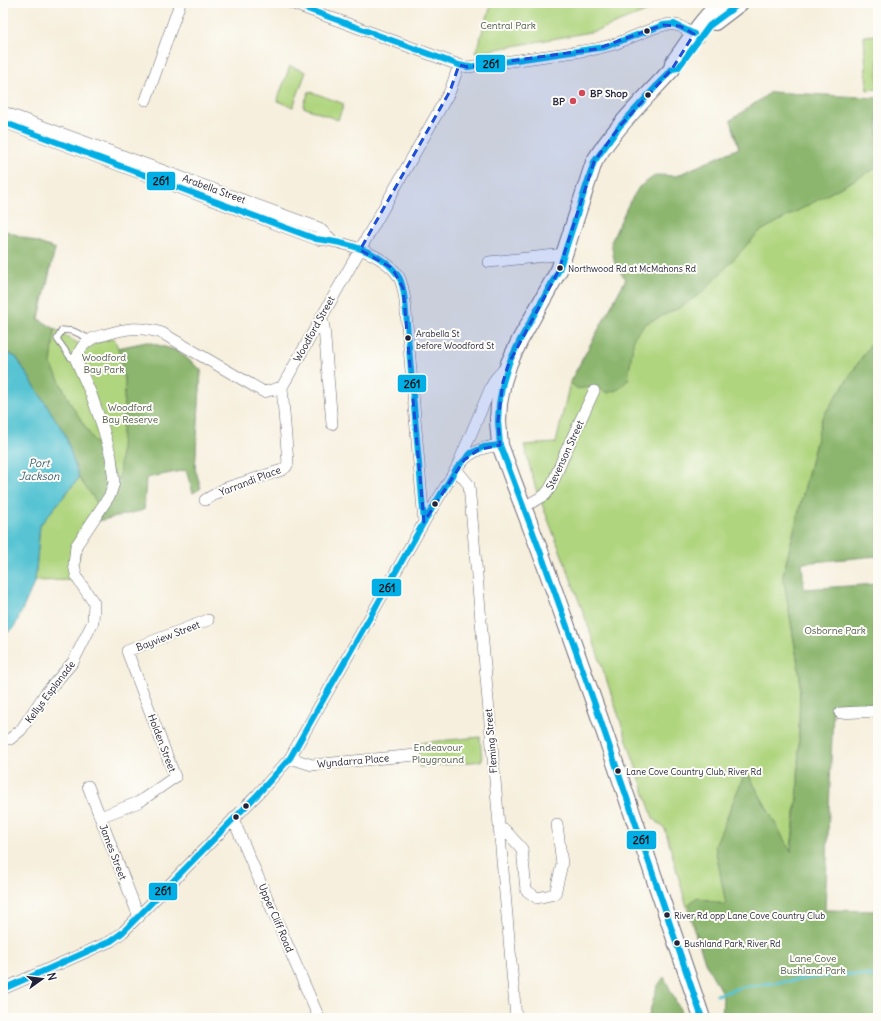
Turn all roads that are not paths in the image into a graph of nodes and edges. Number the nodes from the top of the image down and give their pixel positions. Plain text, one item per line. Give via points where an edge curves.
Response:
1 (180, 3) edge
2 (291, 3) edge
3 (722, 3) edge
4 (740, 3) edge
5 (697, 36) junction
6 (459, 65) junction
7 (146, 100) dead end
8 (3, 112) edge
9 (3, 122) edge
10 (332, 240) junction
11 (360, 250) junction
12 (565, 254) junction
13 (489, 262) dead end
14 (321, 317) junction
15 (90, 339) junction
16 (76, 360) junction
17 (509, 363) junction
18 (282, 387) junction
19 (594, 391) dead end
20 (332, 424) dead end
21 (500, 445) junction
22 (456, 469) junction
23 (206, 500) dead end
24 (524, 507) junction
25 (424, 522) junction
26 (208, 620) dead end
27 (127, 651) joint
28 (878, 711) edge
29 (840, 713) dead end
30 (10, 739) dead end
31 (416, 755) dead end
32 (290, 758) junction
33 (88, 786) dead end
34 (100, 817) junction
35 (233, 819) junction
36 (557, 824) dead end
37 (499, 830) junction
38 (139, 917) junction
39 (3, 989) edge
40 (319, 1018) edge
41 (516, 1018) edge
42 (702, 1018) edge

1 - 7 street
2 - 6 street
3 - 5 main road via 714,9
4 - 5 main road
5 - 6 street via 680,26 670,24 596,49 468,67
5 - 12 main road via 673,63 672,69 599,153 588,177
6 - 11 street, Woodford Street via 450,91
8 - 10 street, Arabella Street via 319,228
9 - 10 street, Arabella Street via 316,239
10 - 11 street, Arabella Street
11 - 14 street, Woodford Street
11 - 25 street, Arabella Street via 388,265 398,276 403,288
12 - 13 street
12 - 17 main road via 548,292
14 - 18 street, Woodford Street
14 - 20 street via 324,326
15 - 16 street via 81,347
15 - 16 lane, Kellys Esplanade via 62,330 57,339 70,357
15 - 18 street via 131,328 147,328 162,333 264,392
16 - 30 street, Kellys Esplanade via 91,394 112,457 114,483 110,495 76,546 76,578 94,603 92,622 73,662 45,694 22,730
17 - 21 main road via 499,404
17 - 22 street via 496,378
18 - 23 street, Yarrandi Place via 288,462 286,467 226,488
19 - 24 street, Stevenson Street via 551,487 545,495
21 - 22 street via 484,447 471,453
21 - 24 main road
22 - 25 street
22 - 37 street, Fleming Street via 469,486
24 - 42 main road via 599,716
25 - 32 street
26 - 27 street, Bayview Street
27 - 34 street, Holden Street via 175,777 139,802
28 - 29 street
31 - 32 street, Wyndarra Place via 312,764
32 - 35 street
33 - 34 street, James Street
34 - 38 street, James Street
35 - 38 street
35 - 40 street, Upper Cliff Road
36 - 37 street via 562,864 555,894 537,898 526,890 522,849 505,830
37 - 41 street, Fleming Street
38 - 39 street via 111,941

